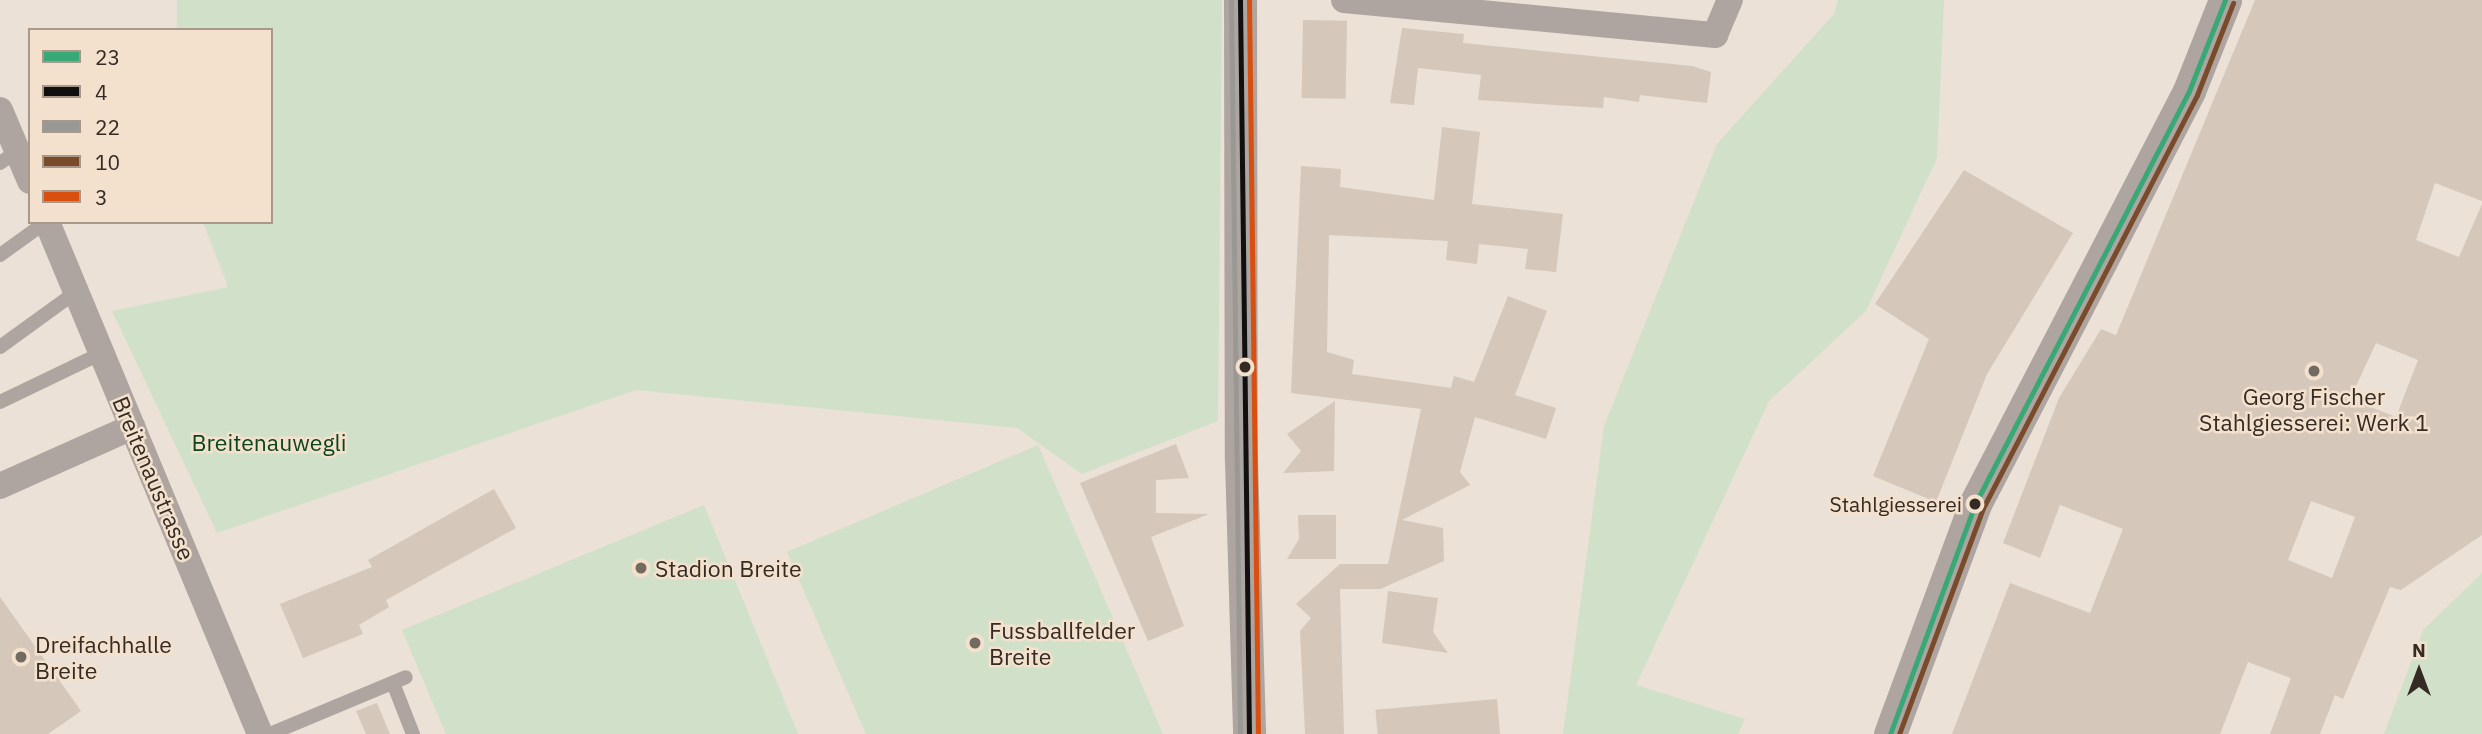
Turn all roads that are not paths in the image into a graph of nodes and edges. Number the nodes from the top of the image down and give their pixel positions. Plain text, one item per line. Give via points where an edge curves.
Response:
1 (1240, 0) edge
2 (1344, 0) edge
3 (1730, 0) edge
4 (2225, 0) edge
5 (1495, 6) edge
6 (0, 110) edge
7 (9, 157) edge
8 (28, 179) edge
9 (43, 224) edge
10 (47, 224) edge
11 (0, 255) edge
12 (76, 292) junction
13 (0, 346) edge
14 (102, 353) junction
15 (0, 402) edge
16 (132, 426) junction
17 (0, 486) edge
18 (260, 734) edge
19 (270, 734) edge
20 (412, 734) edge
21 (1250, 734) edge
22 (1890, 734) edge

1 - 21 street via 1241,460
2 - 5 street
3 - 5 street via 1715,35
4 - 22 street via 2189,91 1975,504
6 - 7 street
7 - 8 street
9 - 11 lane
10 - 12 street, Breitenaustrasse
12 - 13 lane
12 - 14 street, Breitenaustrasse
14 - 15 lane
14 - 16 street, Breitenaustrasse
16 - 17 street
16 - 18 street, Breitenaustrasse
19 - 20 lane via 400,680

